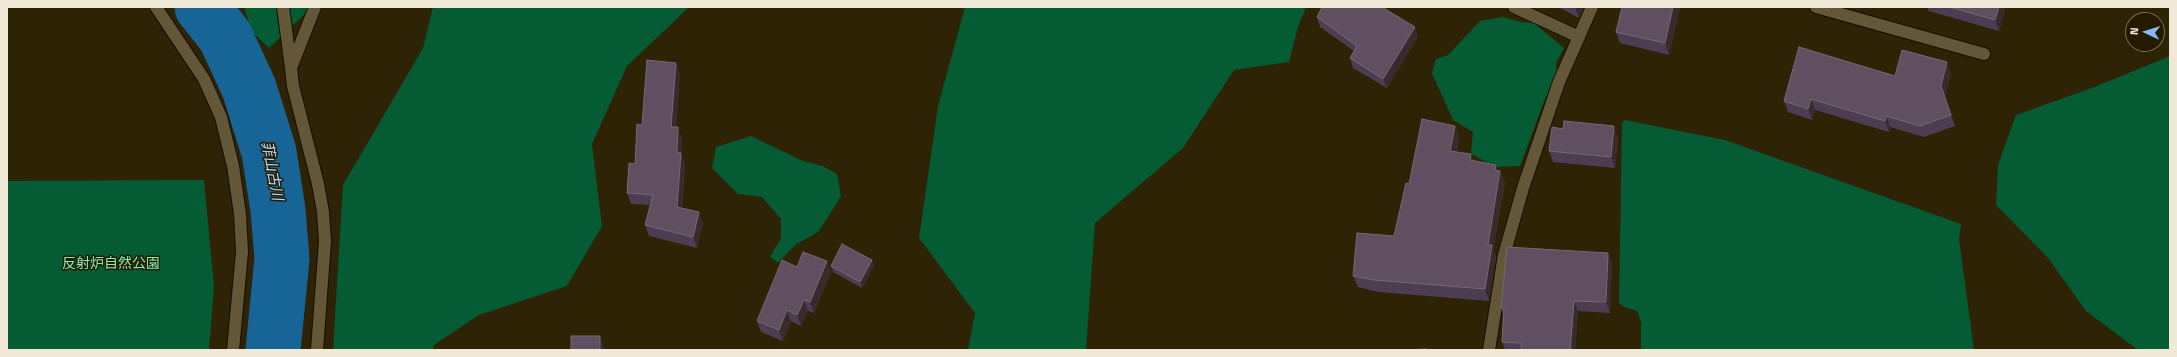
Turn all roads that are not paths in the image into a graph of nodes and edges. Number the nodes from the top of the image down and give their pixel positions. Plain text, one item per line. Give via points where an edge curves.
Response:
1 (156, 7) edge
2 (283, 7) edge
3 (315, 7) edge
4 (1514, 7) edge
5 (1592, 7) edge
6 (1816, 7) edge
7 (1579, 37) junction
8 (1984, 54) dead end
9 (291, 68) junction
10 (233, 350) edge
11 (317, 350) edge
12 (1489, 350) edge

1 - 10 street via 204,79 221,117 233,166 242,252
2 - 9 street
3 - 9 street
4 - 7 street
5 - 7 street
6 - 8 street
7 - 12 street via 1559,82 1523,188 1504,255
9 - 11 street via 293,86 318,184 325,241

